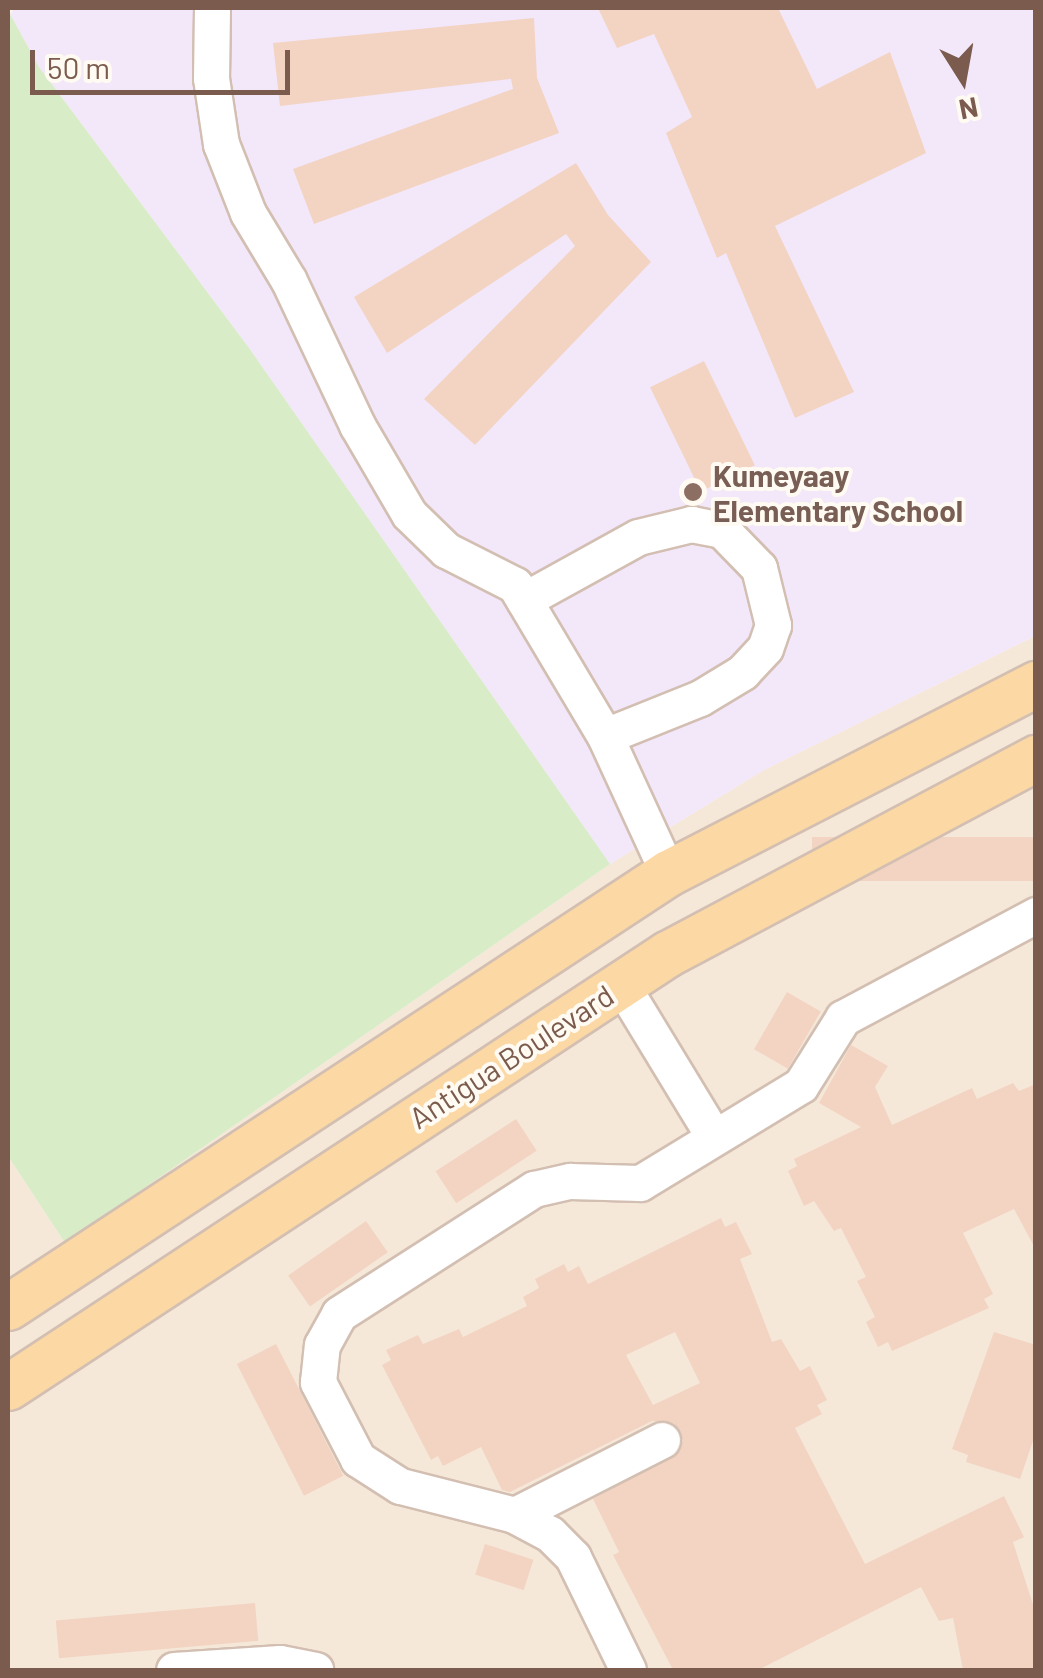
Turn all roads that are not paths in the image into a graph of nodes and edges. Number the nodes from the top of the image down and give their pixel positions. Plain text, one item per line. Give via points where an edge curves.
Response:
1 (212, 8) edge
2 (524, 600) junction
3 (1036, 684) edge
4 (605, 736) junction
5 (1036, 758) edge
6 (668, 873) junction
7 (613, 910) junction
8 (1036, 915) edge
9 (621, 984) junction
10 (714, 1138) junction
11 (8, 1307) edge
12 (8, 1387) edge
13 (662, 1440) dead end
14 (515, 1514) junction
15 (174, 1670) edge
16 (316, 1670) edge
17 (628, 1670) edge

1 - 2 lane via 211,78 221,144 248,213 289,281 357,425 409,514 446,550 515,585
2 - 4 lane
2 - 4 lane via 638,537 692,524 722,530 759,568 772,625 765,648 700,698
3 - 6 main road
4 - 6 lane
5 - 9 main road, Antigua Boulevard
6 - 7 main road
7 - 9 main road via 608,945
7 - 11 main road
8 - 10 lane via 843,1018 801,1085
9 - 10 lane
9 - 12 main road, Antigua Boulevard
10 - 14 lane via 640,1183 570,1181 534,1189 338,1314 322,1345 318,1382 358,1459 400,1486
13 - 14 lane
14 - 17 lane via 573,1557
15 - 16 lane via 280,1663

